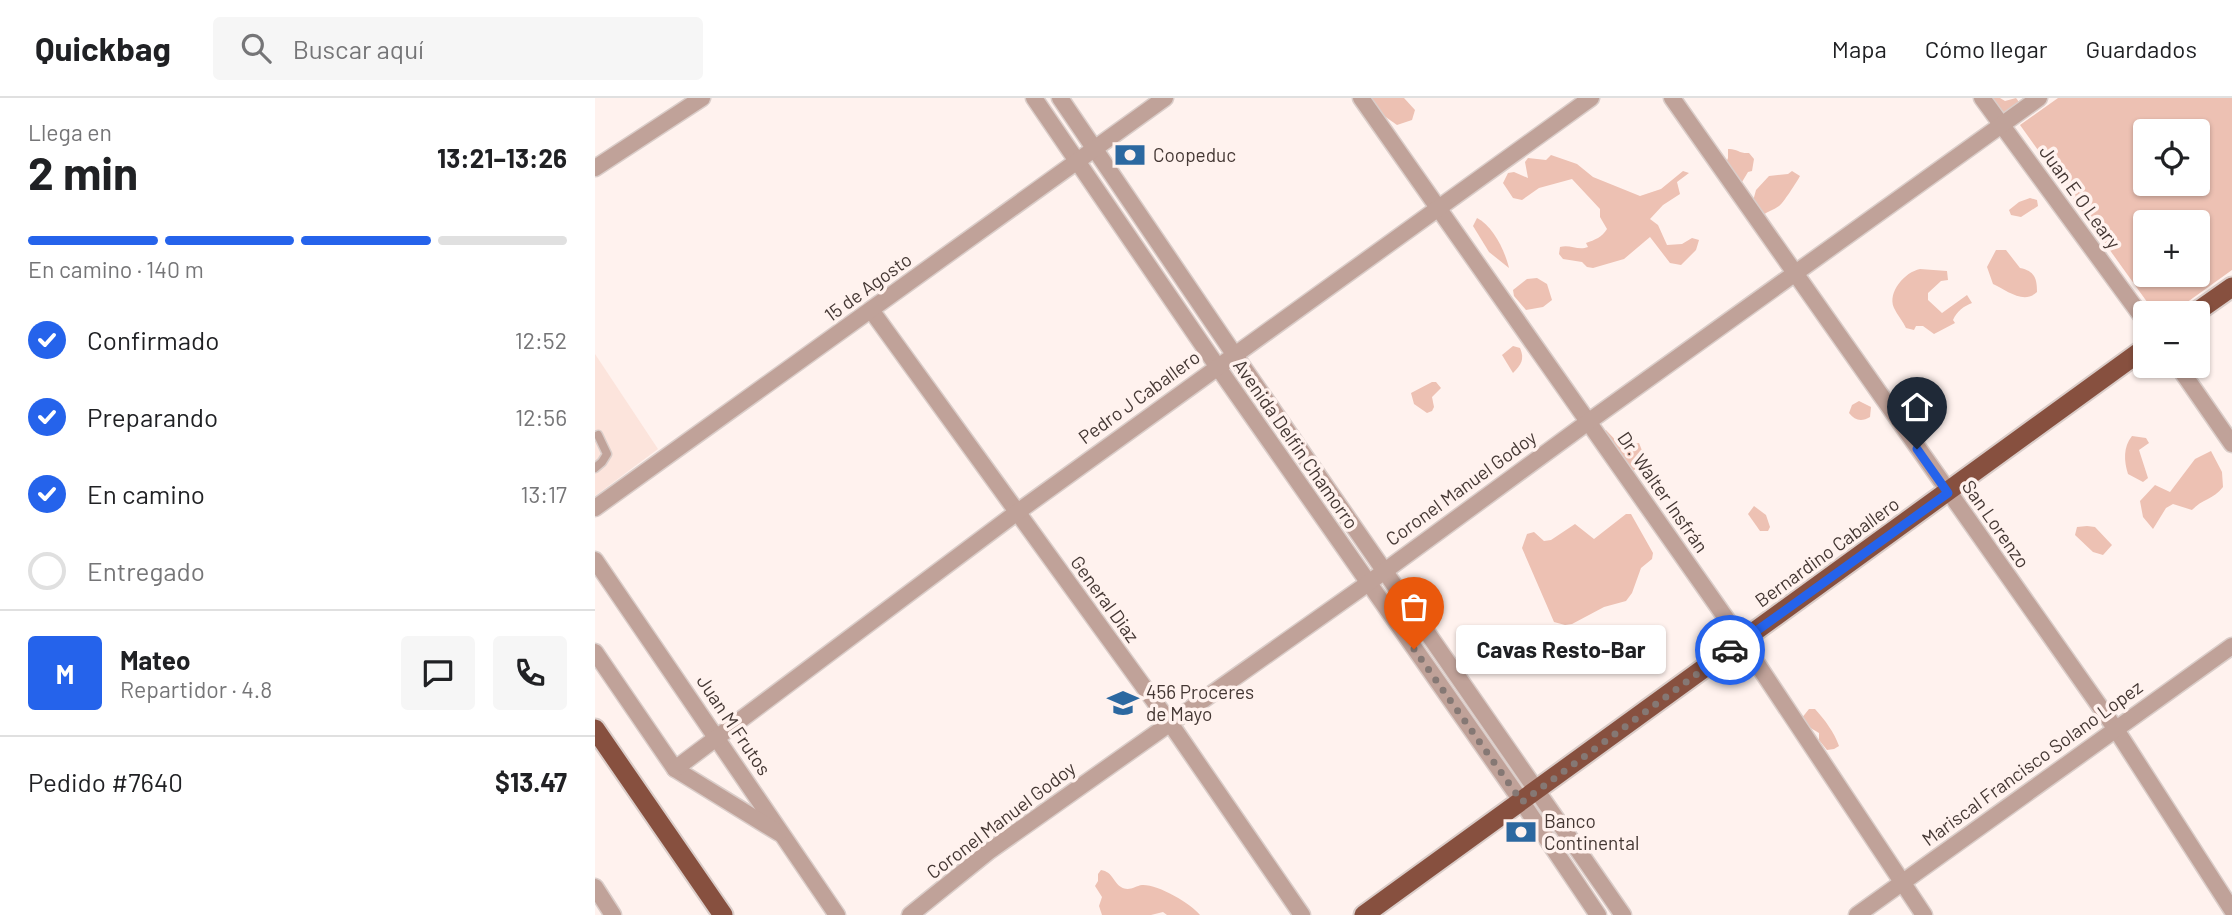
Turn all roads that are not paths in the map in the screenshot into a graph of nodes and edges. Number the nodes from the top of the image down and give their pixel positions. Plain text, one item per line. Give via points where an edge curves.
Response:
1 (702, 98) edge
2 (1034, 98) edge
3 (1060, 98) edge
4 (1165, 98) edge
5 (1361, 98) edge
6 (1591, 98) edge
7 (1672, 98) edge
8 (1982, 98) edge
9 (2039, 98) edge
10 (2001, 125) junction
11 (1096, 149) junction
12 (1077, 162) junction
13 (595, 168) edge
14 (1437, 207) junction
15 (1794, 274) junction
16 (2232, 287) edge
17 (2210, 302) edge
18 (2133, 304) edge
19 (871, 310) junction
20 (1234, 354) junction
21 (2133, 357) edge
22 (1217, 366) junction
23 (2186, 378) edge
24 (1588, 422) junction
25 (598, 435) dead end
26 (2232, 444) edge
27 (595, 468) edge
28 (1948, 493) junction
29 (595, 508) edge
30 (1016, 513) junction
31 (595, 560) edge
32 (1385, 570) junction
33 (1367, 584) junction
34 (1742, 641) junction
35 (2232, 646) edge
36 (595, 652) edge
37 (1170, 723) junction
38 (2115, 728) junction
39 (595, 729) edge
40 (716, 737) junction
41 (595, 749) edge
42 (675, 769) junction
43 (1539, 790) junction
44 (1522, 802) junction
45 (783, 836) junction
46 (1902, 882) junction
47 (595, 887) edge
48 (2232, 910) edge
49 (613, 915) edge
50 (708, 915) edge
51 (723, 915) edge
52 (837, 915) edge
53 (910, 915) edge
54 (1302, 915) edge
55 (1364, 915) edge
56 (1598, 915) edge
57 (1623, 915) edge
58 (1857, 915) edge
59 (1924, 915) edge

1 - 13 street
2 - 12 street, Avenida Delfin Chamorro
3 - 11 street, Avenida Delfin Chamorro
4 - 11 street, 15 de Agosto
5 - 14 street, Dr. Walter Insfrán
6 - 14 street, Pedro J Caballero
7 - 15 street, San Lorenzo
8 - 10 street, Juan E O Leary
9 - 10 street, Coronel Manuel Godoy
10 - 15 street, Coronel Manuel Godoy
10 - 18 street, Juan E O Leary
11 - 12 street, 15 de Agosto
11 - 20 street, Avenida Delfin Chamorro
12 - 19 street, 15 de Agosto
12 - 22 street, Avenida Delfin Chamorro
14 - 20 street, Pedro J Caballero
14 - 24 street, Dr. Walter Insfrán
15 - 24 street, Coronel Manuel Godoy
15 - 28 street, San Lorenzo
16 - 17 highway
19 - 29 street, 15 de Agosto
19 - 30 street, General Diaz
20 - 22 street, Pedro J Caballero
20 - 32 street, Avenida Delfin Chamorro
21 - 28 highway, Bernardino Caballero
22 - 30 street, Pedro J Caballero
22 - 33 street, Avenida Delfin Chamorro
23 - 26 street
24 - 32 street, Coronel Manuel Godoy
24 - 34 street, Dr. Walter Insfrán
25 - 27 lane via 607,454
28 - 34 highway, Bernardino Caballero
28 - 38 street, San Lorenzo
30 - 37 street, General Diaz
30 - 40 street, Pedro J Caballero
31 - 40 street, Juan M Frutos
32 - 33 street, Coronel Manuel Godoy
32 - 43 street, Avenida Delfin Chamorro
33 - 37 street, Coronel Manuel Godoy
33 - 44 street, Avenida Delfin Chamorro
34 - 43 highway, Bernardino Caballero
34 - 46 street, Dr. Walter Insfrán
35 - 38 street, Mariscal Francisco Solano Lopez
36 - 42 street
37 - 53 street, Coronel Manuel Godoy via 988,852
37 - 54 street, General Diaz
38 - 46 street, Mariscal Francisco Solano Lopez
38 - 48 street, San Lorenzo
39 - 51 highway
40 - 42 street, Pedro J Caballero
40 - 45 street, Juan M Frutos
41 - 50 highway
42 - 45 street
43 - 44 highway, Bernardino Caballero
43 - 57 street, Avenida Delfin Chamorro
44 - 55 highway, Bernardino Caballero
44 - 56 street, Avenida Delfin Chamorro
45 - 52 street, Juan M Frutos
46 - 58 street, Mariscal Francisco Solano Lopez
46 - 59 street, Dr. Walter Insfrán
47 - 49 street

